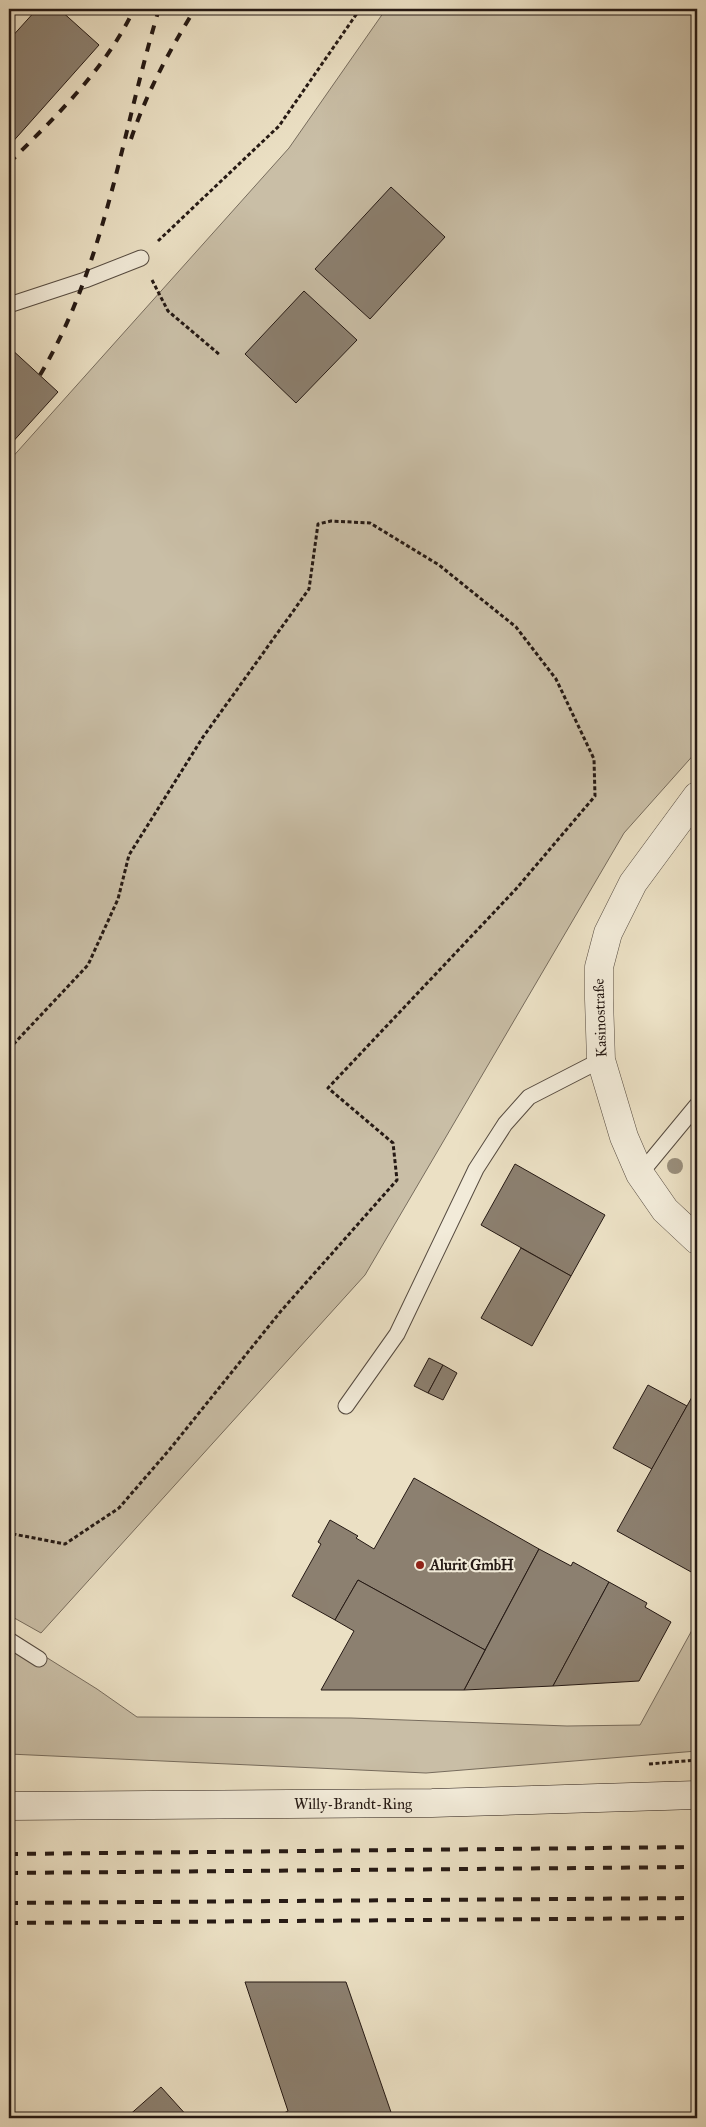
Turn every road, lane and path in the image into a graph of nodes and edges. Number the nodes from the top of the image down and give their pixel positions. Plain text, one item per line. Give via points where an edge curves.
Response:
1 (360, 9) edge
2 (141, 258) junction
3 (9, 301) edge
4 (220, 355) dead end
5 (697, 796) edge
6 (9, 1050) edge
7 (600, 1060) junction
8 (697, 1105) edge
9 (640, 1174) junction
10 (697, 1240) edge
11 (346, 1406) dead end
12 (9, 1530) edge
13 (9, 1640) edge
14 (39, 1659) dead end
15 (697, 1795) edge
16 (9, 1806) edge

1 - 2 path via 279,126
2 - 3 lane via 12,304
2 - 4 path via 168,312
5 - 7 main road, Kasinostraße via 633,883 608,933 599,967
6 - 12 path via 88,965 118,899 128,855 203,737 309,589 318,524 331,521 370,523 439,565 516,627 556,679 594,759 595,796 516,889 328,1088 394,1142 397,1180 281,1310 119,1508 65,1544 13,1534
7 - 9 main road, Kasinostraße via 614,1109
7 - 11 lane via 529,1097 504,1124 476,1169 397,1334
8 - 9 lane
9 - 10 main road, Kasinostraße via 665,1210
13 - 14 lane
15 - 16 main road, Willy-Brandt-Ring via 432,1803

